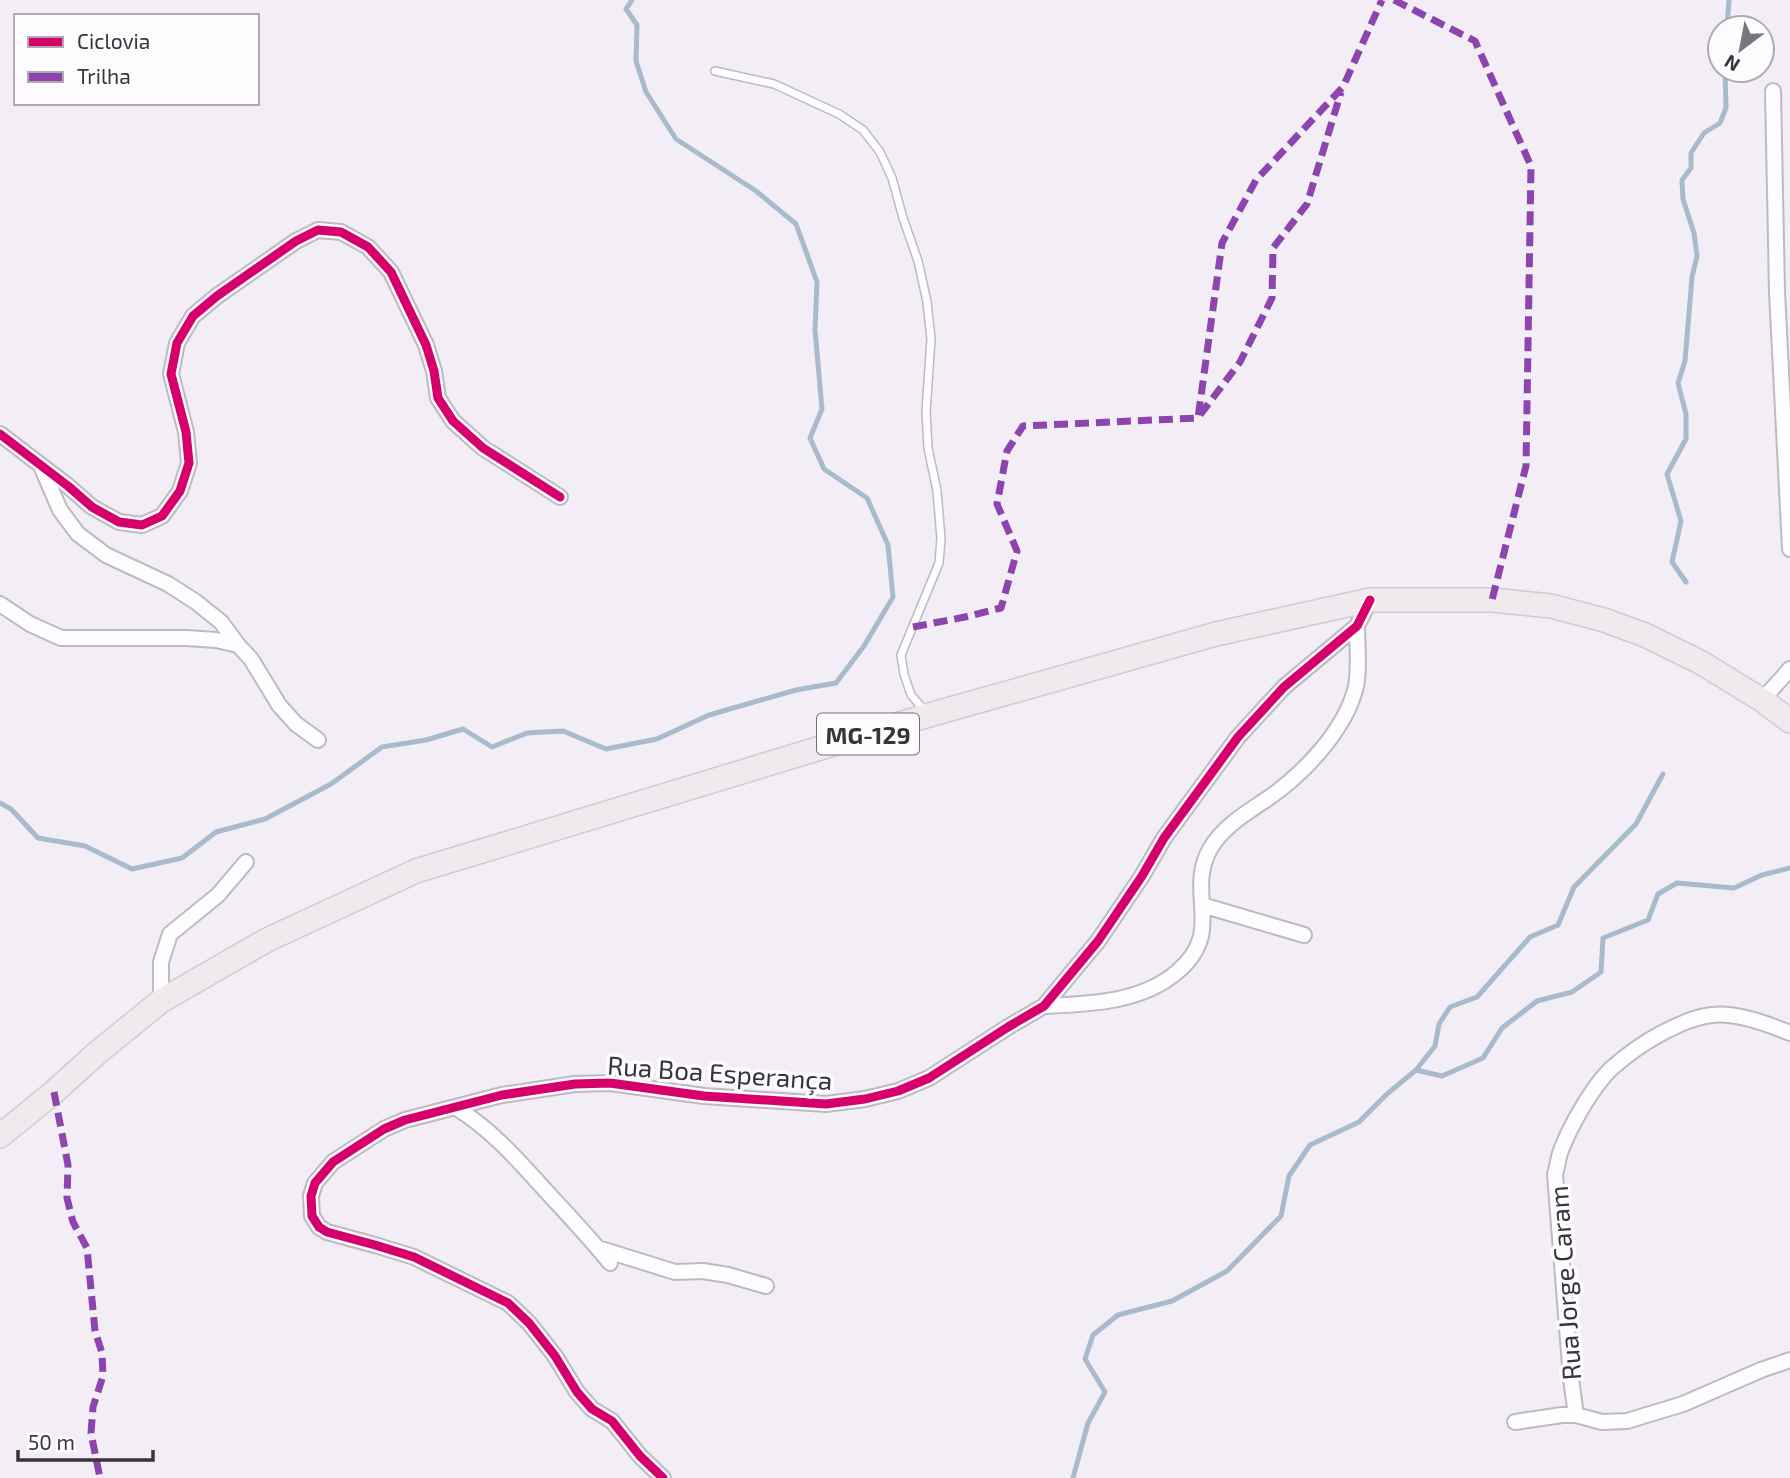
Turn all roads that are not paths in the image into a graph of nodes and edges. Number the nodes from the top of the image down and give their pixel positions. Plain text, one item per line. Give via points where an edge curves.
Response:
1 (715, 71) dead end
2 (1773, 91) dead end
3 (0, 434) edge
4 (40, 464) junction
5 (560, 497) dead end
6 (1790, 549) edge
7 (1370, 600) junction
8 (0, 604) edge
9 (1357, 626) junction
10 (238, 645) junction
11 (1790, 669) edge
12 (1762, 700) junction
13 (929, 715) junction
14 (1790, 721) edge
15 (318, 740) dead end
16 (246, 862) dead end
17 (1202, 905) junction
18 (1304, 935) dead end
19 (162, 1001) junction
20 (1044, 1006) junction
21 (1790, 1032) edge
22 (455, 1107) junction
23 (0, 1136) edge
24 (598, 1248) junction
25 (610, 1263) dead end
26 (766, 1286) dead end
27 (1790, 1360) edge
28 (1576, 1415) junction
29 (1515, 1422) dead end
30 (663, 1478) edge

1 - 13 lane via 774,84 839,114 863,130 892,178 918,261 931,339 926,412 939,514 939,563 901,654 911,695
2 - 6 street
3 - 4 street
4 - 5 street via 92,507 119,522 142,525 162,516 180,491 189,463 171,374 177,343 193,316 217,296 318,230 341,232 368,247 391,272 426,345 438,398 453,421 483,448
4 - 10 street via 60,510 78,534 106,555 196,602 221,622
7 - 9 street, Rua Boa Esperança
7 - 12 main road, MG-129 via 1492,600 1604,620 1700,662
7 - 13 main road, MG-129 via 1216,634
8 - 10 street via 61,638 187,638
9 - 17 street via 1356,689 1342,721 1305,768 1218,838 1205,859
9 - 20 street, Rua Boa Esperança via 1284,687 1238,737 1164,838 1098,941
10 - 15 street via 279,705
11 - 12 street
12 - 14 main road, MG-129
13 - 19 main road, MG-129 via 416,871 267,940
16 - 19 street via 218,895 170,934 161,962
17 - 18 street
17 - 20 street via 1203,929 1196,951 1160,984 1112,1000
19 - 23 main road, MG-129
20 - 22 street, Rua Boa Esperança via 929,1078 865,1099 826,1104 598,1083 540,1088
21 - 28 street, Rua Jorge Caram via 1728,1014 1685,1021 1612,1068 1579,1114 1555,1174
22 - 24 street via 493,1135
22 - 30 street, Rua Boa Esperança via 384,1129 333,1162 315,1183 311,1196 318,1227 414,1258 508,1303 529,1323 592,1409 612,1421
24 - 25 street
24 - 26 street via 675,1272 703,1271
27 - 28 street, Rua Jorge Caram via 1644,1417 1614,1423
28 - 29 street, Rua Jorge Caram

